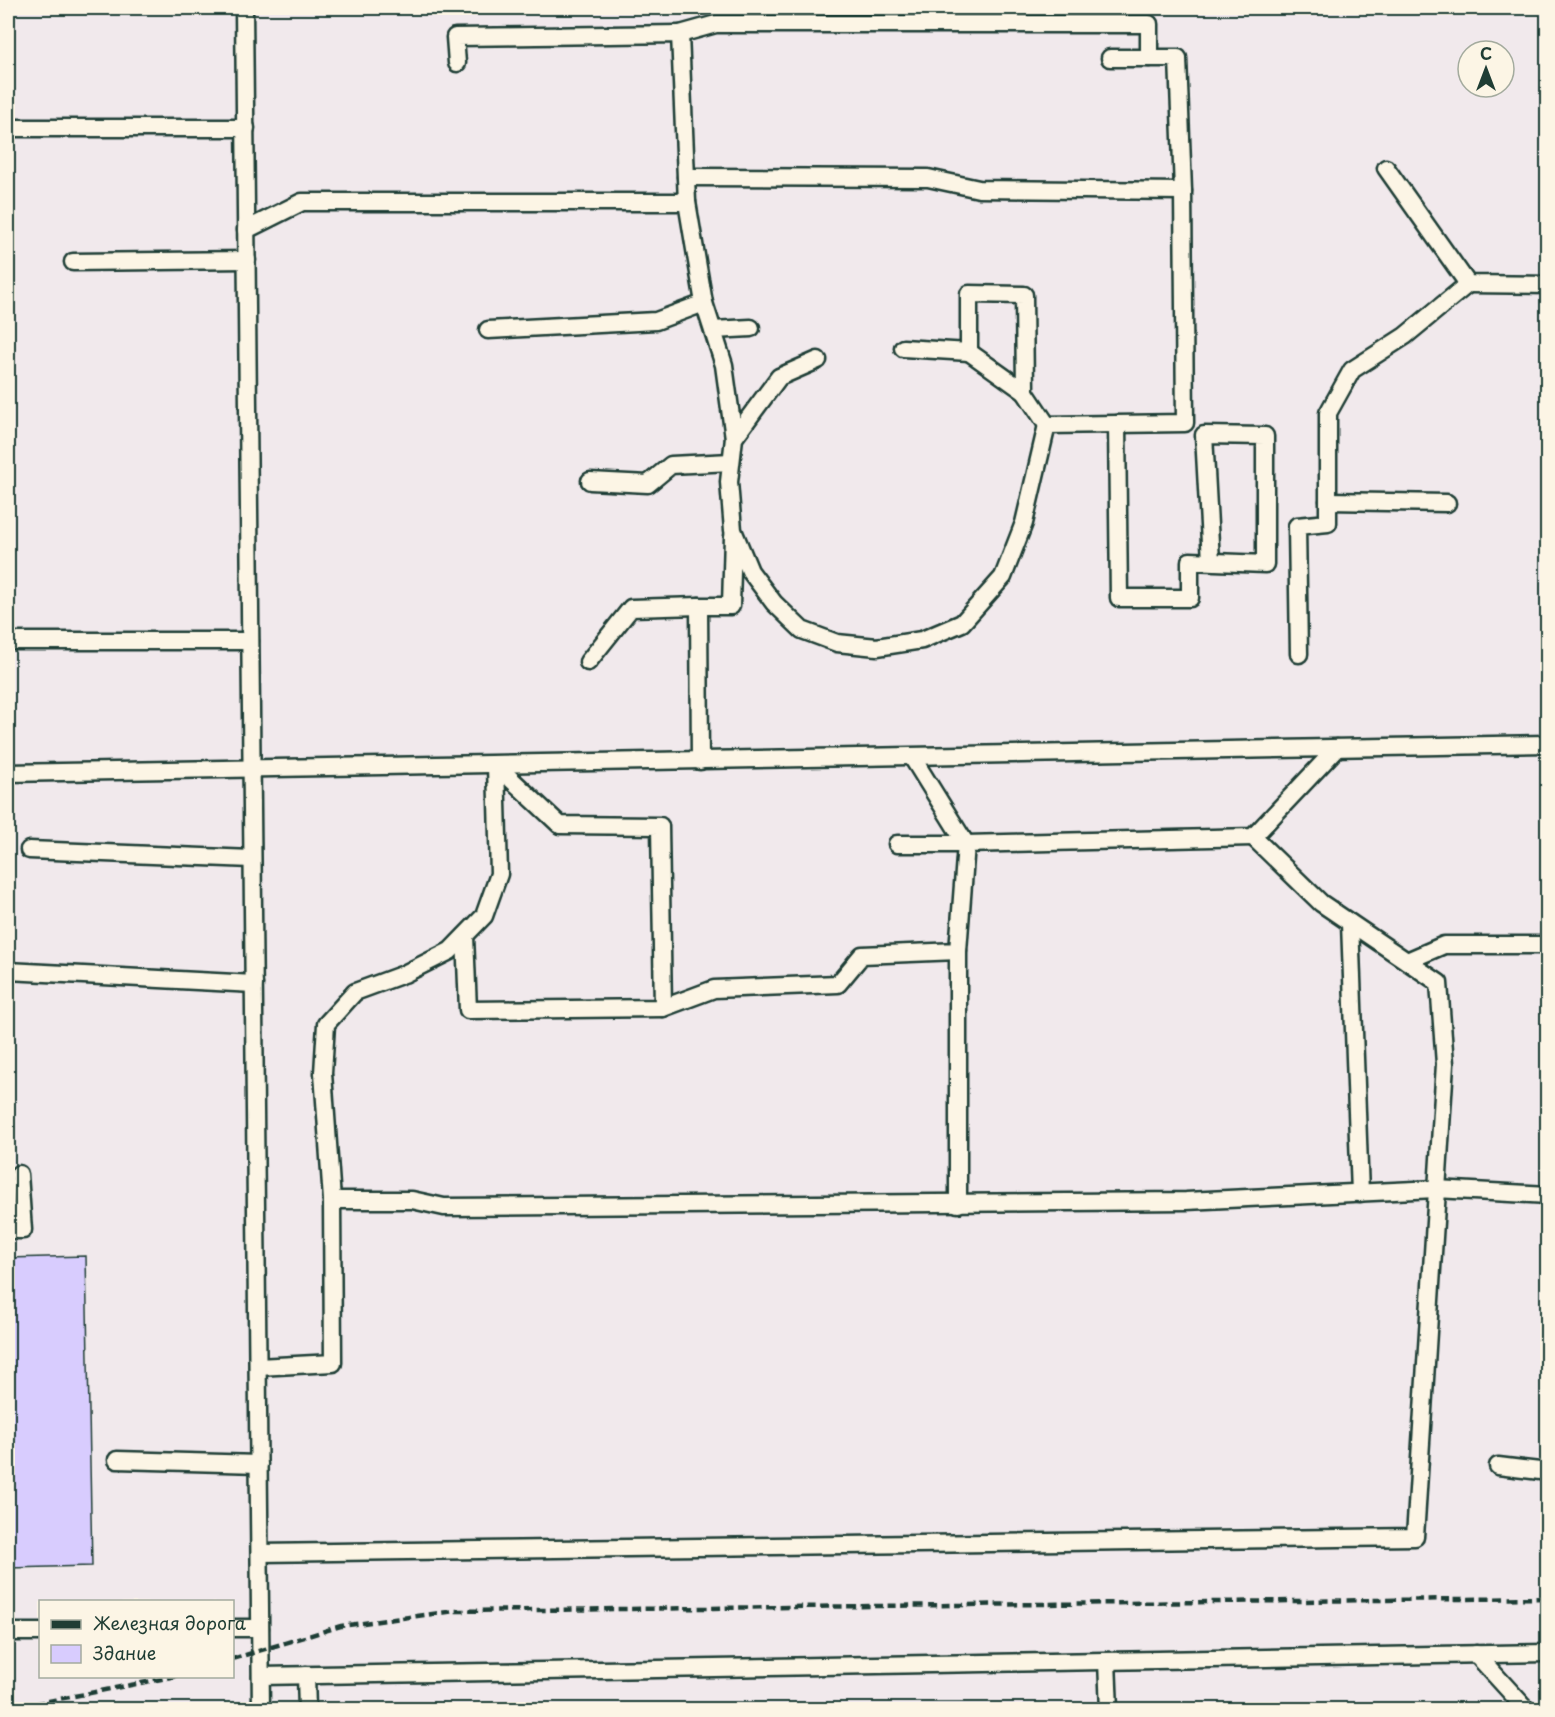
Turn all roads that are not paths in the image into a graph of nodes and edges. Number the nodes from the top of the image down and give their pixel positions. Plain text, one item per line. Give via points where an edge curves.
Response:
1 (244, 8) edge
2 (680, 34) junction
3 (1110, 58) dead end
4 (1149, 58) junction
5 (457, 63) dead end
6 (8, 128) edge
7 (246, 128) junction
8 (1386, 168) dead end
9 (686, 177) junction
10 (1183, 190) junction
11 (687, 202) junction
12 (246, 230) junction
13 (246, 260) junction
14 (73, 262) dead end
15 (1468, 284) junction
16 (1548, 285) edge
17 (704, 303) junction
18 (751, 328) dead end
19 (488, 330) dead end
20 (713, 330) junction
21 (903, 348) dead end
22 (969, 352) junction
23 (818, 360) dead end
24 (1025, 392) junction
25 (1185, 423) junction
26 (1117, 424) junction
27 (1047, 425) junction
28 (1204, 435) junction
29 (734, 438) junction
30 (731, 462) junction
31 (590, 480) dead end
32 (1328, 501) junction
33 (1447, 503) dead end
34 (733, 530) junction
35 (1211, 561) dead end
36 (699, 606) junction
37 (8, 641) edge
38 (250, 641) junction
39 (1299, 654) dead end
40 (588, 662) dead end
41 (1548, 744) edge
42 (1337, 748) junction
43 (912, 757) junction
44 (700, 761) junction
45 (496, 765) junction
46 (252, 770) junction
47 (8, 773) edge
48 (1253, 837) junction
49 (897, 844) dead end
50 (966, 844) junction
51 (29, 850) dead end
52 (252, 860) junction
53 (1350, 923) junction
54 (465, 936) junction
55 (1548, 945) edge
56 (958, 951) junction
57 (1407, 961) junction
58 (8, 971) edge
59 (254, 984) junction
60 (663, 1008) junction
61 (19, 1174) dead end
62 (1436, 1189) junction
63 (1360, 1193) junction
64 (1548, 1195) edge
65 (332, 1200) junction
66 (958, 1204) junction
67 (8, 1230) edge
68 (258, 1367) junction
69 (117, 1460) dead end
70 (259, 1464) junction
71 (1498, 1466) dead end
72 (1548, 1472) edge
73 (260, 1553) junction
74 (234, 1628) edge
75 (260, 1628) junction
76 (8, 1632) edge
77 (39, 1632) edge
78 (1548, 1653) edge
79 (1476, 1654) junction
80 (1107, 1661) junction
81 (306, 1675) junction
82 (261, 1676) junction
83 (261, 1710) edge
84 (307, 1710) edge
85 (1109, 1710) edge
86 (1527, 1710) edge

1 - 7 lane
2 - 4 lane via 716,24 1149,24
2 - 5 lane via 455,38
2 - 9 lane
3 - 4 lane
4 - 10 lane via 1178,58
6 - 7 lane
7 - 12 lane
8 - 15 lane
9 - 10 lane via 928,178 979,189
9 - 11 lane
10 - 25 lane
11 - 12 lane via 302,202
11 - 17 lane
12 - 13 lane
13 - 14 lane
13 - 38 lane
15 - 16 lane
15 - 32 lane via 1405,336 1352,370 1328,412
17 - 19 lane via 656,321
17 - 20 lane
18 - 20 lane
20 - 29 lane via 724,365
21 - 22 lane
22 - 24 lane
22 - 24 lane via 969,294 1023,296
23 - 29 lane via 779,377
24 - 27 lane
25 - 26 lane
25 - 28 lane
26 - 27 lane
26 - 28 lane via 1119,598 1190,598 1190,561 1265,564 1265,436
27 - 34 lane via 1023,523 1003,577 962,623 922,640 877,647 837,644 802,630 774,603 750,571
28 - 35 lane
29 - 30 lane
30 - 31 lane via 671,465 648,484
30 - 34 lane
32 - 33 lane
32 - 39 lane via 1328,523 1297,526
34 - 36 lane via 731,606
36 - 40 lane via 631,608
36 - 44 lane
37 - 38 lane
38 - 46 lane
41 - 42 lane
42 - 43 lane
42 - 48 lane
43 - 44 lane
43 - 50 lane
44 - 45 lane
45 - 46 lane
45 - 54 lane via 499,874 484,916
45 - 60 lane via 560,825 660,826
46 - 47 lane
46 - 52 lane
48 - 50 lane
48 - 53 lane via 1321,903
49 - 50 lane
50 - 56 lane
51 - 52 lane
52 - 59 lane
53 - 57 lane
53 - 63 lane
54 - 60 lane via 468,1010
54 - 65 lane via 450,951 355,992 326,1024 323,1073
55 - 57 lane via 1444,945
56 - 60 lane via 862,955 838,984 714,989
56 - 66 lane
57 - 62 lane via 1439,983 1445,1064
58 - 59 lane
59 - 68 lane
61 - 67 lane via 23,1230
62 - 63 lane
62 - 64 lane
62 - 73 lane via 1415,1537
63 - 66 lane via 1186,1201
65 - 66 lane via 412,1200 444,1208
65 - 68 lane via 333,1363
68 - 70 lane
69 - 70 lane
70 - 73 lane
71 - 72 lane
73 - 75 lane
74 - 75 lane
75 - 82 lane
76 - 77 lane
78 - 79 lane
79 - 80 lane
79 - 86 lane
80 - 81 lane
80 - 85 lane
81 - 82 lane
81 - 84 lane
82 - 83 lane

